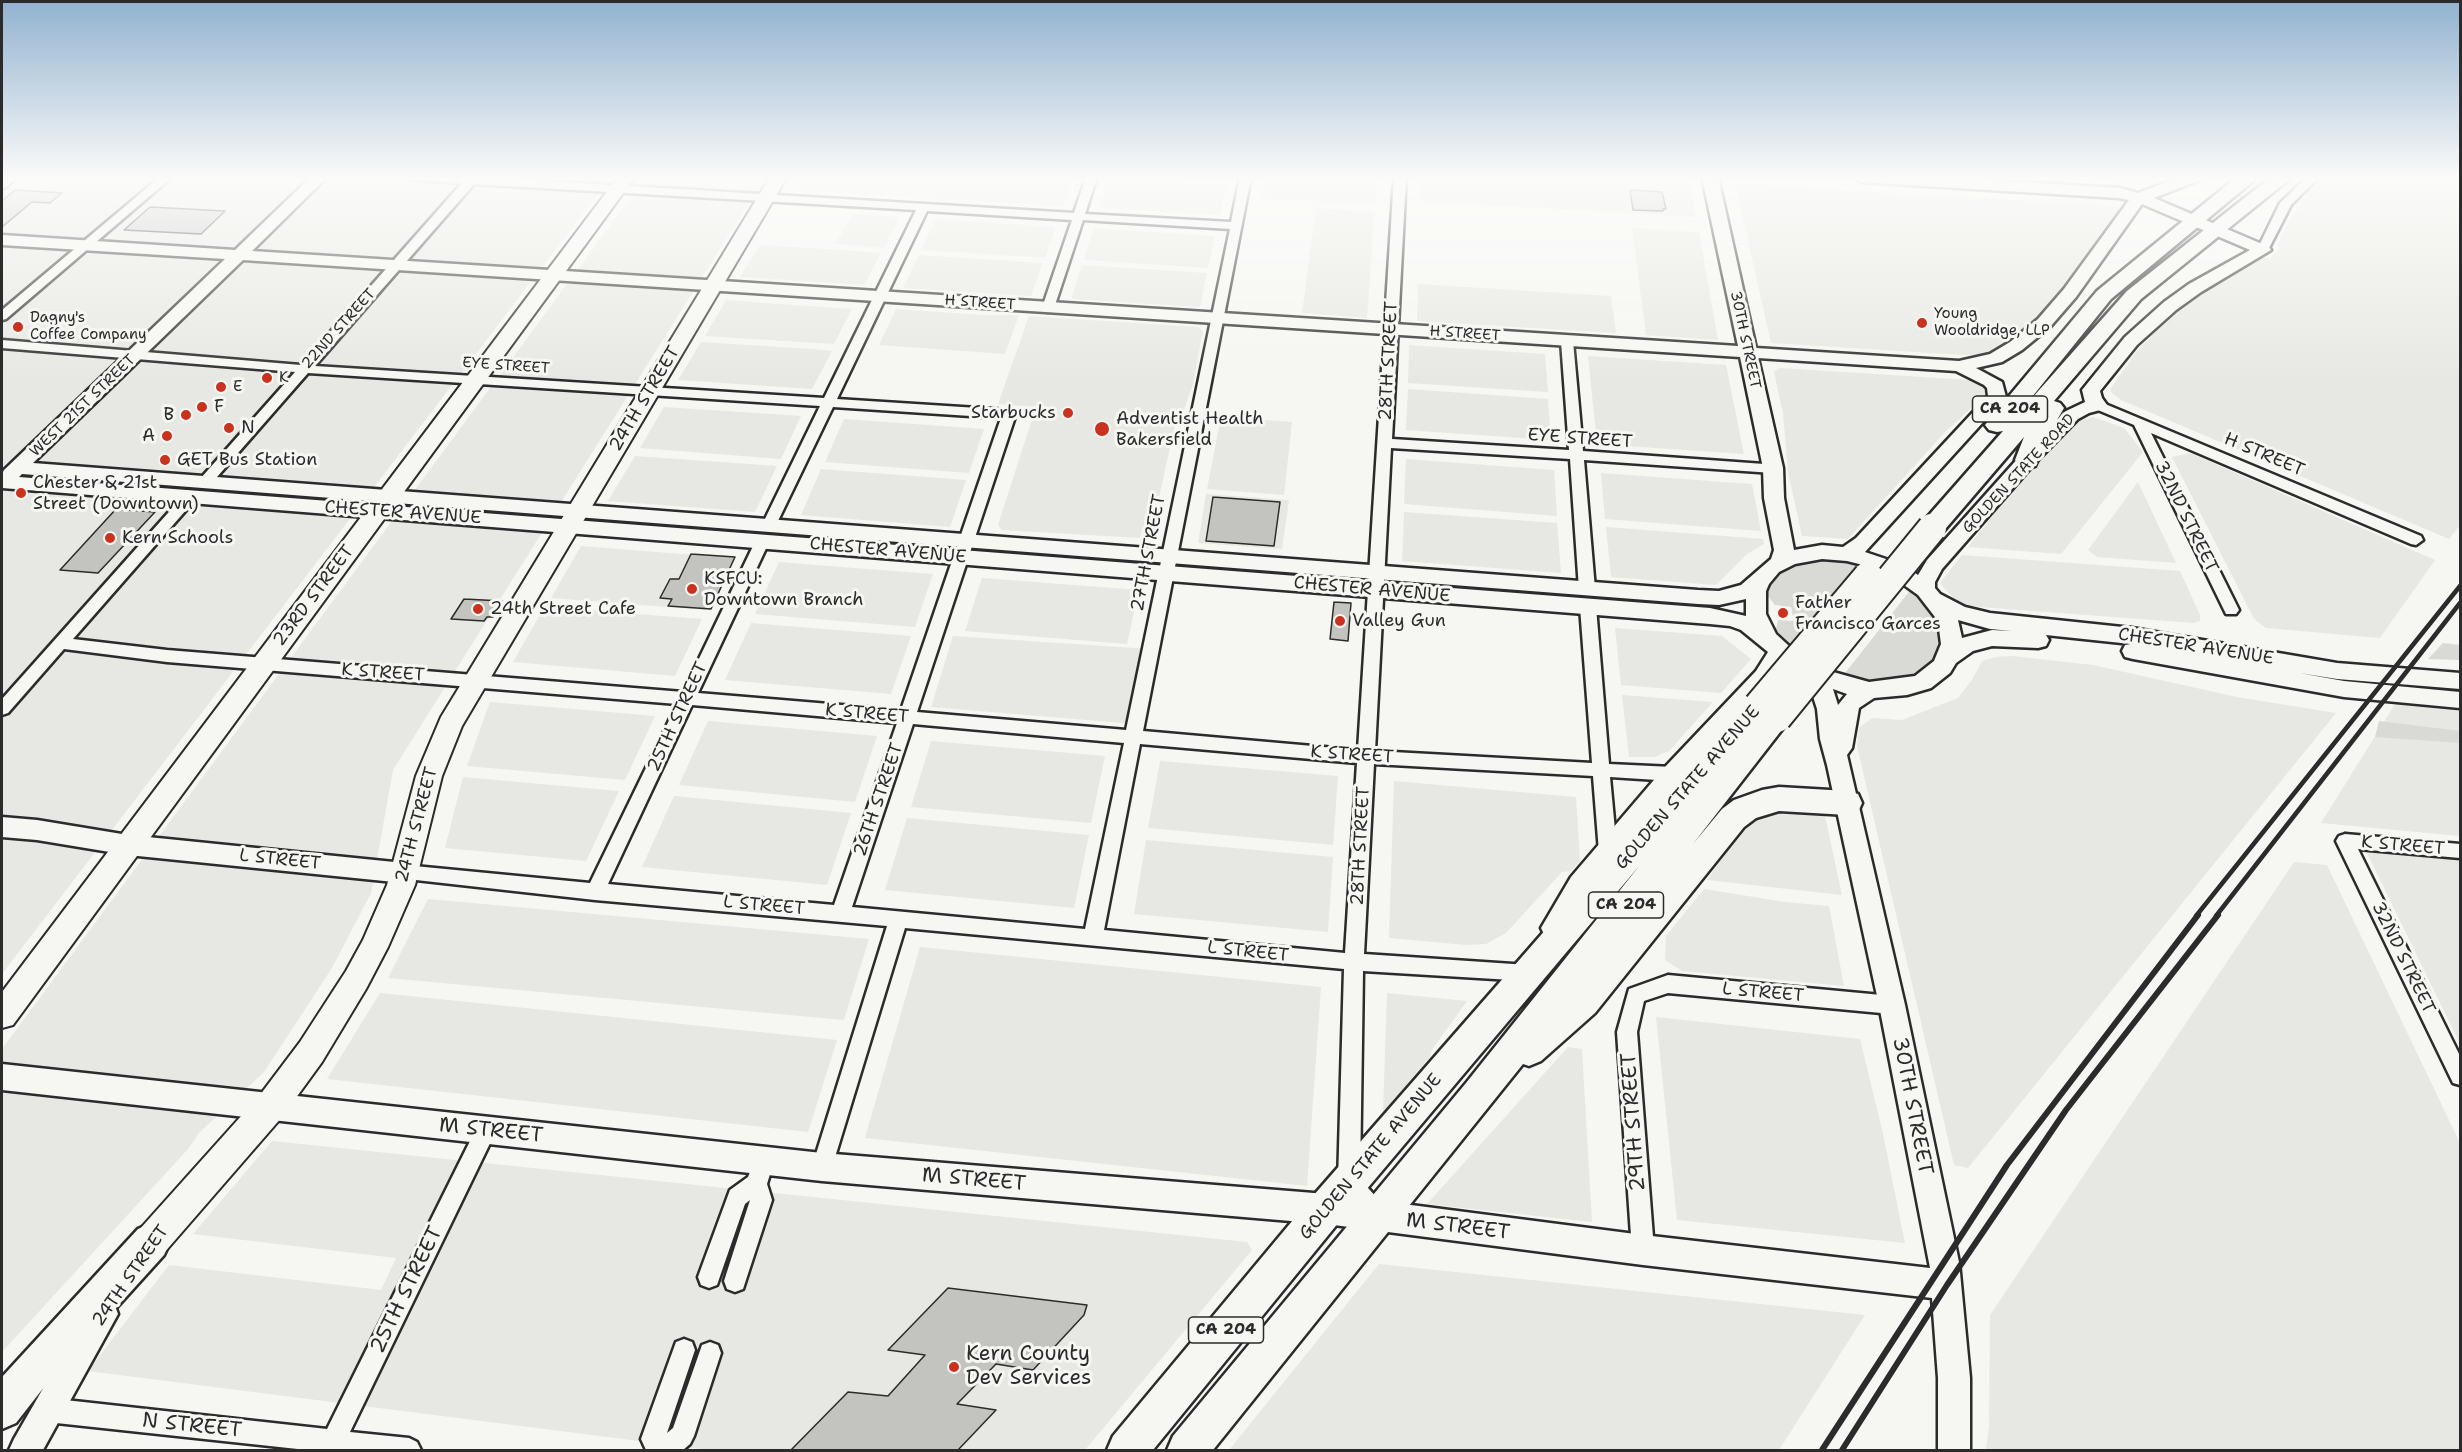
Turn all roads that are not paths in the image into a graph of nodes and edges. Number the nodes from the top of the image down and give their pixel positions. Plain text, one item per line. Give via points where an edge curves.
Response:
1 (83, 245) edge
2 (87, 245) junction
3 (251, 245) edge
4 (415, 245) edge
5 (576, 245) edge
6 (738, 245) edge
7 (904, 245) edge
8 (1069, 245) edge
9 (1232, 245) edge
10 (1396, 245) edge
11 (1725, 245) edge
12 (2105, 245) edge
13 (2164, 245) edge
14 (2198, 245) edge
15 (2250, 245) edge
16 (2266, 245) edge
17 (2263, 250) junction
18 (239, 256) junction
19 (396, 266) junction
20 (553, 276) junction
21 (713, 286) junction
22 (2104, 295) junction
23 (878, 297) junction
24 (1048, 308) junction
25 (2, 316) edge
26 (1218, 318) junction
27 (1391, 330) junction
28 (1567, 341) junction
29 (2, 344) edge
30 (1748, 352) junction
31 (137, 354) junction
32 (2085, 354) junction
33 (1959, 366) junction
34 (304, 369) junction
35 (475, 381) junction
36 (649, 392) junction
37 (1997, 397) junction
38 (830, 403) junction
39 (2098, 405) junction
40 (1009, 414) joint
41 (2140, 424) junction
42 (1384, 443) junction
43 (1576, 457) junction
44 (2027, 460) junction
45 (1773, 468) junction
46 (5, 477) edge
47 (204, 482) junction
48 (189, 498) junction
49 (383, 503) junction
50 (573, 518) junction
51 (1923, 525) junction
52 (766, 533) junction
53 (2416, 540) dead end
54 (964, 549) junction
55 (1822, 552) junction
56 (1847, 554) junction
57 (1780, 562) junction
58 (1167, 565) junction
59 (1760, 580) junction
60 (1376, 581) junction
61 (1930, 595) junction
62 (1587, 598) junction
63 (2231, 610) dead end
64 (62, 643) junction
65 (1774, 645) junction
66 (1948, 657) junction
67 (263, 664) junction
68 (1818, 676) junction
69 (476, 680) junction
70 (2460, 681) edge
71 (1869, 690) junction
72 (687, 698) junction
73 (2460, 700) edge
74 (2, 709) edge
75 (1767, 712) junction
76 (907, 717) junction
77 (1133, 736) junction
78 (1366, 757) junction
79 (1839, 765) junction
80 (1602, 771) junction
81 (1673, 774) junction
82 (1847, 803) junction
83 (2, 827) edge
84 (2345, 841) joint
85 (128, 845) junction
86 (2460, 851) edge
87 (1608, 852) junction
88 (404, 873) junction
89 (595, 892) junction
90 (841, 912) junction
91 (898, 918) junction
92 (1093, 937) junction
93 (1354, 962) junction
94 (1528, 974) junction
95 (1636, 995) joint
96 (1892, 1005) junction
97 (2, 1015) edge
98 (2460, 1076) edge
99 (2, 1077) edge
100 (1478, 1095) junction
101 (271, 1106) junction
102 (486, 1130) junction
103 (822, 1167) junction
104 (760, 1172) junction
105 (1338, 1196) junction
106 (1378, 1217) junction
107 (151, 1242) junction
108 (1643, 1250) junction
109 (709, 1277) dead end
110 (735, 1281) dead end
111 (1947, 1285) junction
112 (684, 1350) dead end
113 (710, 1353) dead end
114 (2, 1409) edge
115 (47, 1410) junction
116 (331, 1446) edge
117 (25, 1450) edge
118 (409, 1450) edge
119 (658, 1450) edge
120 (665, 1450) edge
121 (1126, 1450) edge
122 (1186, 1450) edge
123 (1954, 1450) edge

1 - 2 street, H STREET
2 - 18 street, H STREET
2 - 25 street
3 - 18 street, WEST 21ST STREET
4 - 19 street, 22ND STREET
5 - 20 main road, 23RD STREET
6 - 21 main road, 24TH STREET
7 - 23 street, 25TH STREET
8 - 24 street
9 - 26 street, 27TH STREET
10 - 27 street, 28TH STREET
11 - 30 street, 30TH STREET
12 - 33 street via 2044,323 1996,358
13 - 22 highway, GOLDEN STATE AVENUE / CA 204
14 - 32 highway, GOLDEN STATE AVENUE / CA 204 via 2134,295
15 - 17 street
16 - 17 street
17 - 39 street, GOLDEN STATE ROAD via 2195,288 2145,326 2091,390
18 - 19 street, H STREET
18 - 31 street, WEST 21ST STREET
19 - 20 street, H STREET
19 - 34 street, 22ND STREET
20 - 21 street, H STREET
20 - 35 main road, 23RD STREET
21 - 23 street, H STREET
21 - 36 main road, 24TH STREET
22 - 37 highway via 2023,364
22 - 51 highway, GOLDEN STATE AVENUE / CA 204
23 - 24 street, H STREET
23 - 38 street, 25TH STREET
24 - 26 street, H STREET
26 - 27 street, H STREET
26 - 58 street, 27TH STREET
27 - 28 street, H STREET
27 - 42 street, 28TH STREET
28 - 30 street, H STREET
28 - 43 street
29 - 31 street, EYE STREET
30 - 33 street, H STREET
30 - 45 street, 30TH STREET
31 - 34 street, EYE STREET
31 - 46 street, WEST 21ST STREET
32 - 44 highway via 2037,434
32 - 51 highway, GOLDEN STATE AVENUE / CA 204
33 - 37 street via 1990,381 1996,386
34 - 35 street, EYE STREET
34 - 47 street, 22ND STREET
35 - 36 street, EYE STREET
35 - 49 main road, 23RD STREET
36 - 38 street, EYE STREET
36 - 50 main road, 24TH STREET
37 - 56 street via 1863,543
38 - 40 street, EYE STREET
38 - 52 street, 25TH STREET
39 - 41 street, H STREET
39 - 44 street, GOLDEN STATE ROAD via 2072,415
40 - 54 street, 26TH STREET
41 - 53 street, H STREET
41 - 63 street, 32ND STREET
42 - 43 street, EYE STREET
42 - 60 street, 28TH STREET
43 - 45 street, EYE STREET
43 - 62 street
44 - 61 street, GOLDEN STATE ROAD via 1934,565 1925,582
45 - 55 street, 30TH STREET via 1797,535
45 - 57 street, 30TH STREET via 1784,550
46 - 47 street, CHESTER AVENUE
46 - 48 street, CHESTER AVENUE
47 - 49 street, CHESTER AVENUE
48 - 49 street, CHESTER AVENUE
48 - 64 street
49 - 50 street, CHESTER AVENUE
49 - 67 main road, 23RD STREET
50 - 52 street, CHESTER AVENUE
50 - 52 street, CHESTER AVENUE via 684,535
50 - 69 main road, 24TH STREET
51 - 75 highway, GOLDEN STATE AVENUE / CA 204, bridge
52 - 54 street, CHESTER AVENUE
52 - 72 street, 25TH STREET
54 - 58 street, CHESTER AVENUE
54 - 76 street, 26TH STREET
55 - 56 street
55 - 57 street
56 - 61 street via 1897,570
57 - 59 street
58 - 60 street, CHESTER AVENUE
58 - 77 street, 27TH STREET
59 - 62 street, CHESTER AVENUE via 1748,590 1719,598
59 - 65 street via 1756,614
60 - 62 street, CHESTER AVENUE
60 - 78 street, 28TH STREET
61 - 66 street via 1945,614 1950,629 1952,644
61 - 70 street, CHESTER AVENUE via 1959,613 1990,621 2132,636 2337,670
62 - 65 street, CHESTER AVENUE via 1726,618 1748,625
62 - 80 street
64 - 67 street, K STREET
64 - 74 street
65 - 68 street
65 - 81 street via 1764,678
66 - 71 street via 1923,682 1898,689
66 - 73 street, CHESTER AVENUE via 1978,640 2033,640 2126,650 2344,689
67 - 69 street, K STREET
67 - 85 main road, 23RD STREET
68 - 71 street
68 - 79 street, 30TH STREET
69 - 72 street, K STREET
69 - 88 main road, 24TH STREET via 436,753
71 - 79 street, 30TH STREET via 1850,703
72 - 76 street, K STREET
72 - 89 street, 25TH STREET
75 - 94 highway, GOLDEN STATE AVENUE / CA 204
75 - 100 highway, GOLDEN STATE AVENUE / CA 204 via 1604,933
76 - 77 street, K STREET
76 - 90 street, 26TH STREET
77 - 78 street, K STREET
77 - 92 street, 27TH STREET
78 - 80 street, K STREET
78 - 93 street, 28TH STREET
79 - 82 street, 30TH STREET
80 - 81 street, K STREET
80 - 87 street
81 - 87 street
82 - 96 street, 30TH STREET
82 - 100 highway via 1779,799 1754,806 1733,818 1583,1002
83 - 85 street, L STREET
84 - 86 street, K STREET
84 - 98 street, 32ND STREET
85 - 88 street, L STREET
85 - 97 main road, 23RD STREET
87 - 94 street via 1580,884
88 - 89 street, L STREET
88 - 101 main road, 24TH STREET via 356,980
89 - 90 street, L STREET
90 - 91 street, L STREET
91 - 92 street, L STREET
91 - 103 street
92 - 93 street, L STREET
93 - 94 street, L STREET
93 - 105 street, 28TH STREET
94 - 105 highway, GOLDEN STATE AVENUE / CA 204
95 - 96 street, L STREET via 1668,984
95 - 108 street, 29TH STREET via 1627,1032
96 - 111 street, 30TH STREET
99 - 101 street, M STREET
100 - 106 highway, GOLDEN STATE AVENUE / CA 204
101 - 102 street, M STREET
101 - 107 main road, 24TH STREET
102 - 104 street, M STREET
102 - 116 street, 25TH STREET
103 - 104 street, M STREET
103 - 105 street, M STREET
104 - 109 street via 738,1197
104 - 110 street via 761,1200
105 - 106 street, M STREET
105 - 121 highway, GOLDEN STATE AVENUE / CA 204
106 - 108 street, M STREET
106 - 122 highway, GOLDEN STATE AVENUE / CA 204
107 - 114 highway
107 - 115 street, 24TH STREET via 94,1328
108 - 111 street, M STREET
111 - 123 street, 30TH STREET via 1954,1378
112 - 119 street via 653,1440
113 - 120 street via 682,1436
115 - 116 street, N STREET
115 - 117 street, 24TH STREET
116 - 118 street, N STREET

